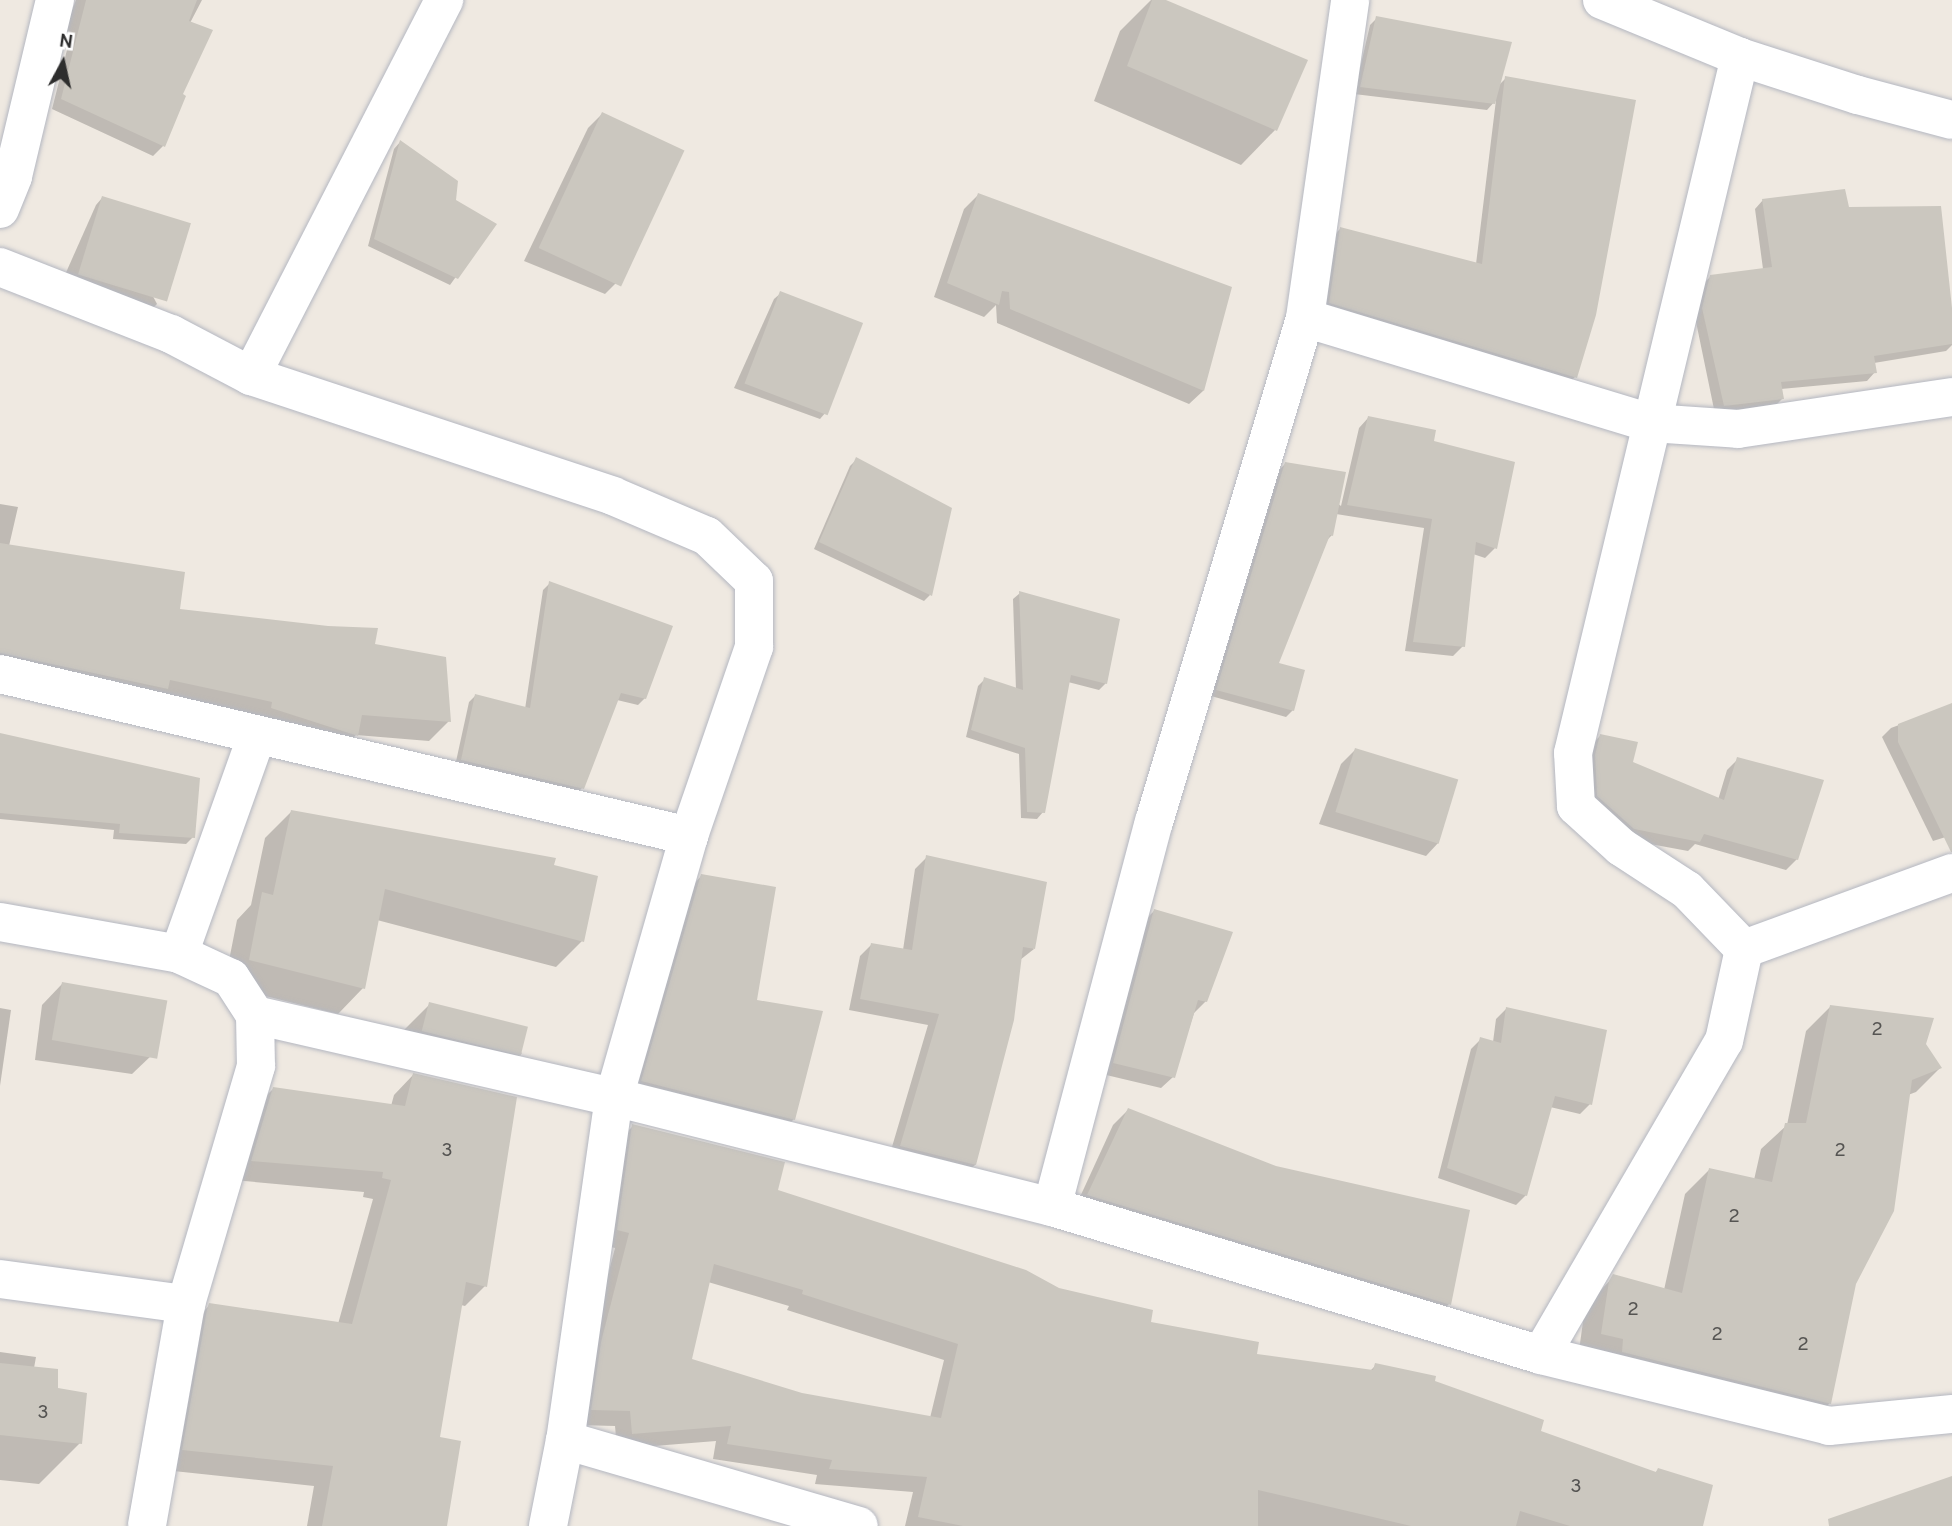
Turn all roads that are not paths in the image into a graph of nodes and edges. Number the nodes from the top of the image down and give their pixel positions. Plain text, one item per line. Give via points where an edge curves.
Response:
1 (55, 0) edge
2 (444, 0) edge
3 (1350, 0) edge
4 (1602, 0) edge
5 (1740, 57) junction
6 (1952, 120) edge
7 (0, 209) edge
8 (0, 267) edge
9 (1305, 318) junction
10 (251, 376) junction
11 (1952, 397) edge
12 (1651, 423) junction
13 (0, 674) edge
14 (257, 735) junction
15 (689, 836) junction
16 (1952, 873) edge
17 (0, 922) edge
18 (1744, 949) junction
19 (179, 954) junction
20 (255, 1015) junction
21 (614, 1097) junction
22 (1052, 1207) junction
23 (0, 1279) edge
24 (186, 1304) junction
25 (1541, 1354) junction
26 (1952, 1414) edge
27 (565, 1440) junction
28 (147, 1526) edge
29 (548, 1526) edge
30 (859, 1526) edge

1 - 7 street via 13,176
2 - 10 street
3 - 9 street
4 - 5 street
5 - 6 street via 1858,96
5 - 12 street
8 - 10 street via 171,334
9 - 12 street
9 - 22 street via 1154,822
10 - 15 street via 613,496 707,536 754,580 754,647
11 - 12 street via 1738,429
12 - 18 street via 1573,753 1576,806 1621,847 1687,890
13 - 14 street
14 - 15 street
14 - 19 street
15 - 21 street
16 - 18 street
17 - 19 street
18 - 25 street via 1724,1041
19 - 20 street via 231,978
20 - 21 street
20 - 24 street via 256,1066
21 - 22 street
21 - 27 street
22 - 25 street
23 - 24 street
24 - 28 street
25 - 26 street via 1829,1426
27 - 29 street
27 - 30 street

